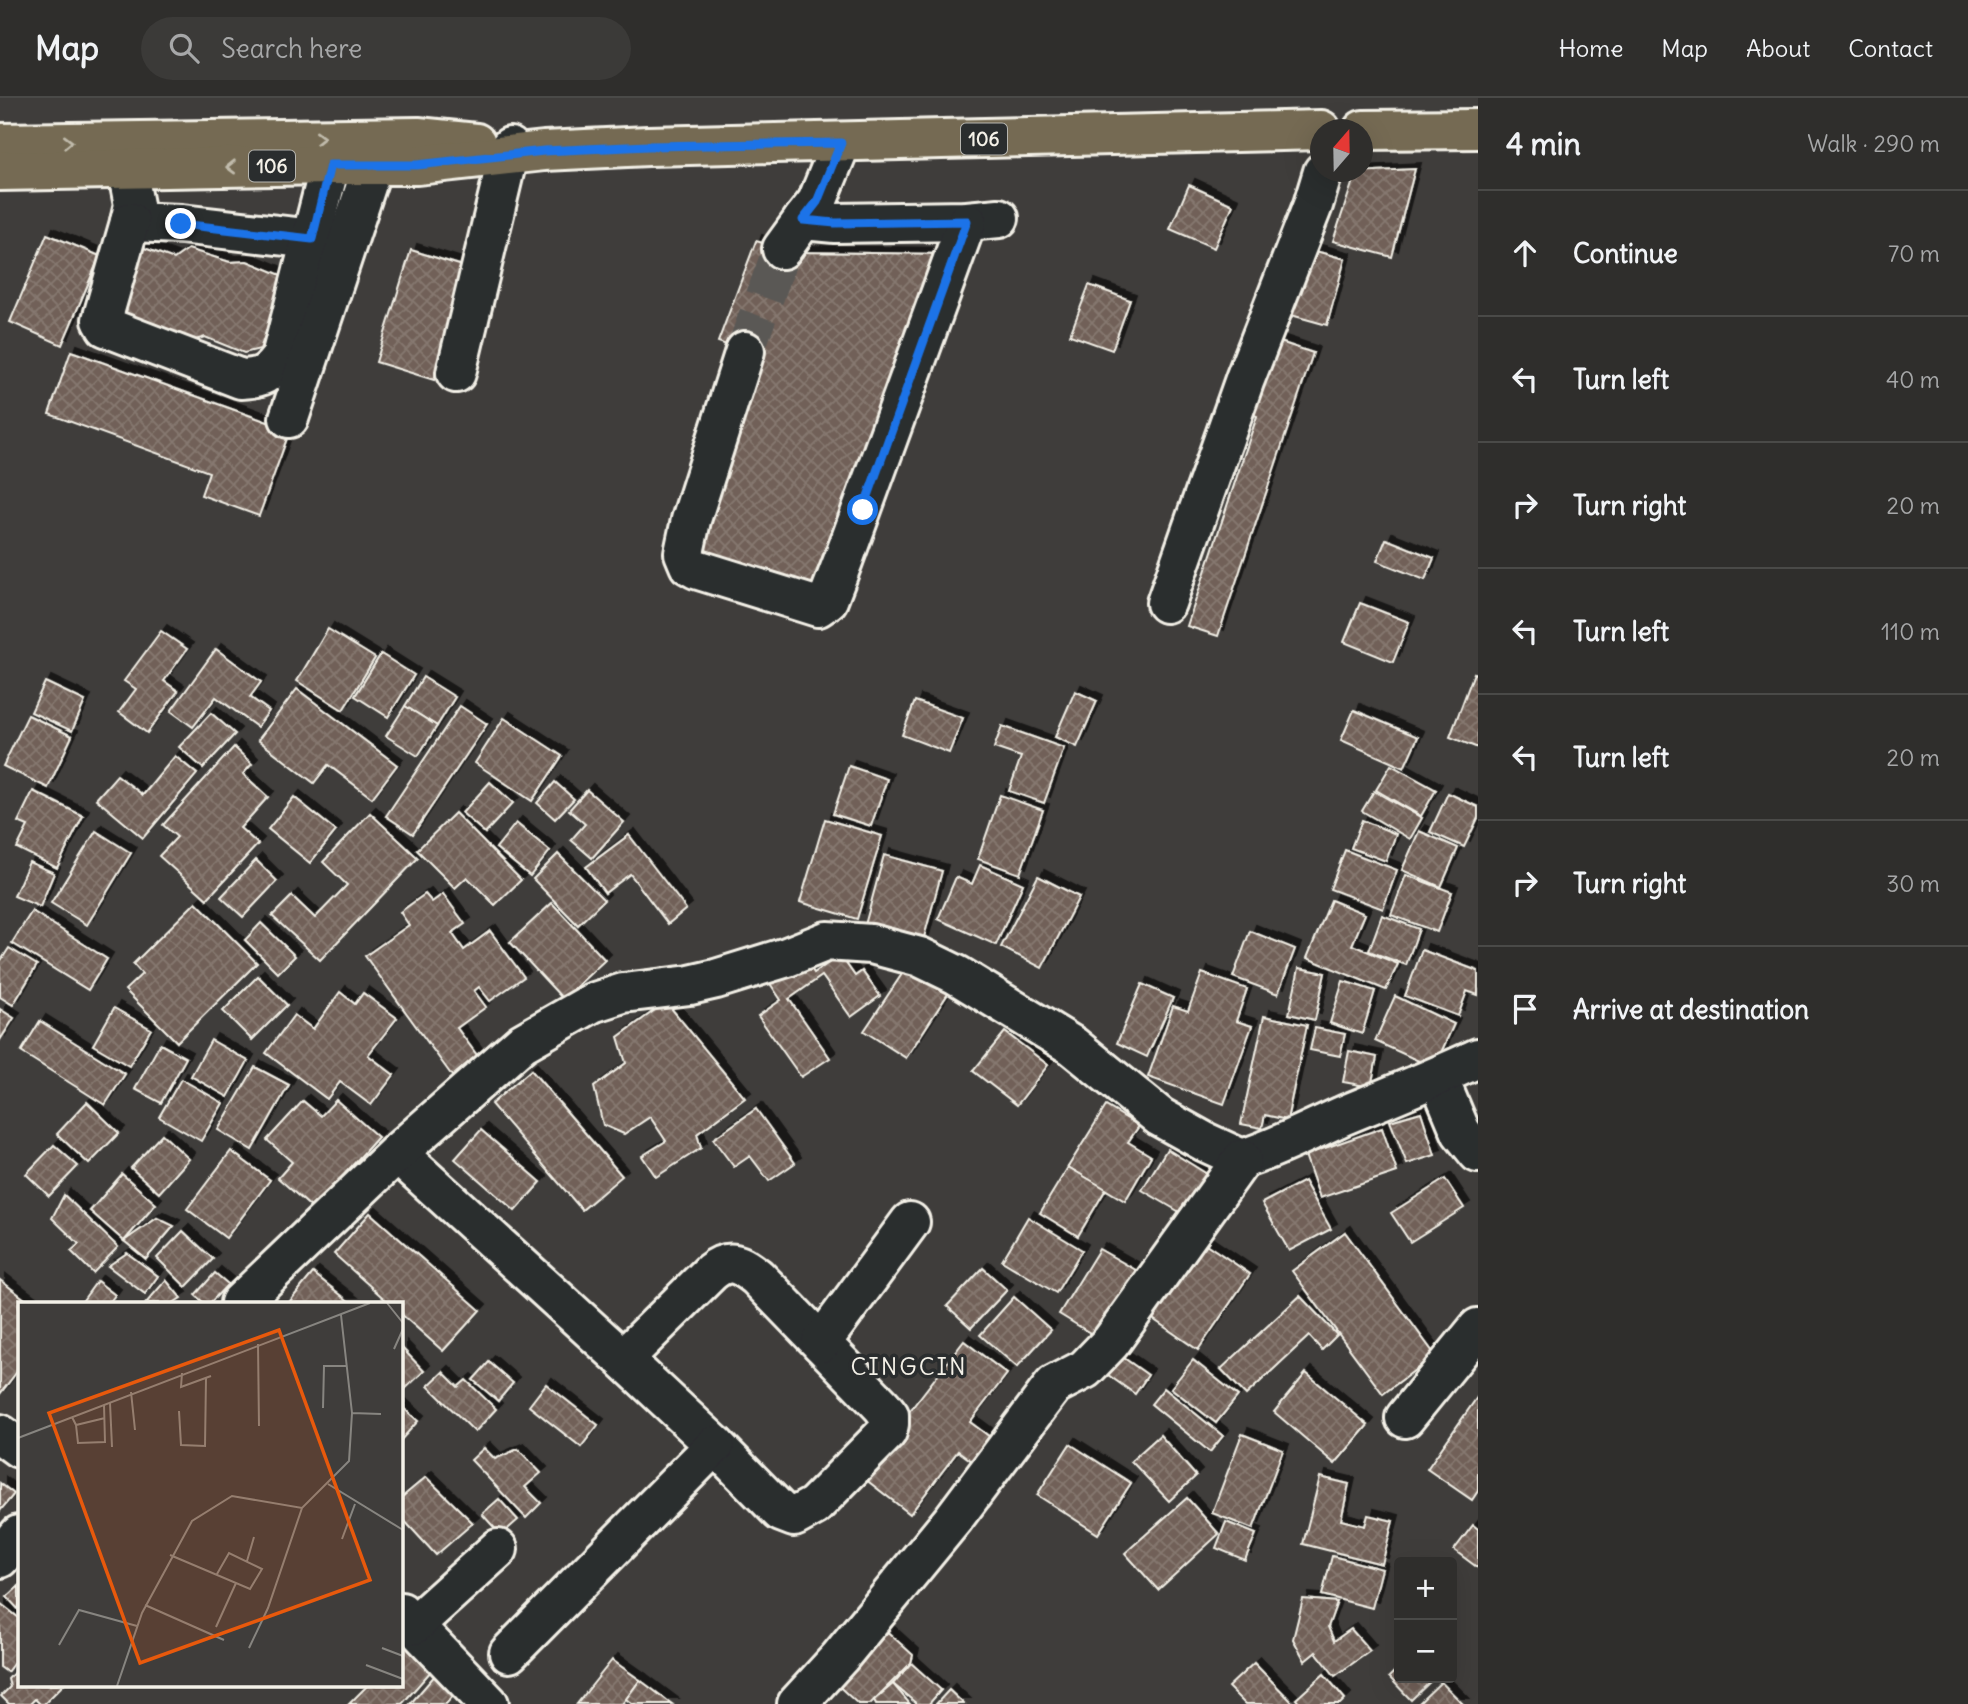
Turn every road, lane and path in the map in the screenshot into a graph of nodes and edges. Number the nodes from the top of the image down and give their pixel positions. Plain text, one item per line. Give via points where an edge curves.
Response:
1 (1478, 129) edge
2 (1373, 130) edge
3 (1310, 131) edge
4 (0, 143) edge
5 (841, 143) junction
6 (521, 151) junction
7 (330, 165) junction
8 (373, 165) junction
9 (127, 169) junction
10 (0, 171) edge
11 (1320, 182) edge
12 (130, 222) junction
13 (312, 239) junction
14 (745, 351) tunnel mouth
15 (456, 373) dead end
16 (289, 418) dead end
17 (1166, 603) dead end
18 (1478, 1058) edge
19 (1438, 1077) junction
20 (397, 1153) junction
21 (1478, 1153) edge
22 (1242, 1159) junction
23 (910, 1223) dead end
24 (241, 1302) edge
25 (1478, 1328) edge
26 (821, 1343) junction
27 (623, 1359) junction
28 (1405, 1418) dead end
29 (0, 1434) edge
30 (715, 1445) junction
31 (18, 1447) edge
32 (18, 1536) edge
33 (498, 1549) dead end
34 (0, 1558) edge
35 (407, 1619) edge
36 (509, 1653) dead end
37 (489, 1704) edge
38 (797, 1704) edge

1 - 2 main road
3 - 5 main road, 106
4 -> 6 main road, 106 via 418,137
5 - 6 main road, 106
5 - 14 street via 817,202 793,235 835,223 983,220 828,600 818,607 696,569 684,553
6 - 8 main road, 106 via 417,165
6 - 15 street
7 - 8 main road, 106
7 -> 9 main road, 106
7 - 13 street
8 - 16 street
9 - 10 main road, 106
9 - 12 street via 134,205
11 - 17 street
12 - 13 street
12 - 13 street via 102,320 106,327 241,379 258,378 281,358
18 - 19 street
19 - 21 street via 1461,1132
19 - 22 street
20 - 22 street via 522,1043 592,1003 623,993 716,979 827,941 871,944 920,957 957,975 1073,1046 1160,1117
20 - 24 street
20 - 27 street
22 - 38 street via 1111,1342 1085,1368 1046,1394 954,1518
23 - 26 street
25 - 28 street
26 - 27 street via 757,1277 743,1266 727,1264 711,1272
26 - 30 street via 882,1406 890,1424 814,1506 794,1517 781,1512
27 - 30 street
29 - 31 street
30 - 36 street
32 - 34 street
33 - 35 street
35 - 37 street

